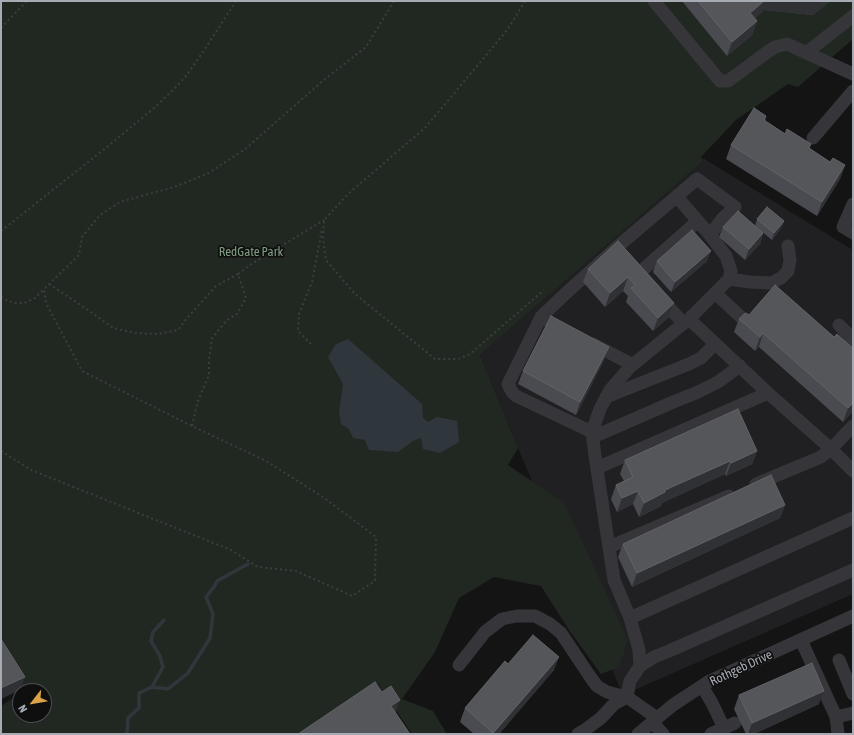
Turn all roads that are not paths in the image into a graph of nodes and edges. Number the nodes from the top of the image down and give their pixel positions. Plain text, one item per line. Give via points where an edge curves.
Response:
1 (654, 1) edge
2 (853, 16) edge
3 (806, 53) junction
4 (853, 74) edge
5 (853, 91) edge
6 (813, 138) dead end
7 (677, 197) junction
8 (853, 204) edge
9 (698, 221) junction
10 (848, 230) edge
11 (710, 235) junction
12 (788, 246) dead end
13 (616, 248) junction
14 (639, 274) junction
15 (729, 279) junction
16 (715, 293) junction
17 (542, 317) junction
18 (743, 318) edge
19 (686, 321) junction
20 (839, 325) dead end
21 (562, 328) edge
22 (584, 339) edge
23 (853, 339) edge
24 (715, 344) junction
25 (633, 365) junction
26 (740, 366) junction
27 (768, 393) junction
28 (606, 397) junction
29 (853, 426) edge
30 (592, 435) junction
31 (831, 449) junction
32 (597, 468) junction
33 (853, 471) edge
34 (853, 518) edge
35 (609, 547) junction
36 (853, 570) edge
37 (853, 616) edge
38 (630, 618) junction
39 (801, 640) junction
40 (839, 660) dead end
41 (459, 665) dead end
42 (640, 666) junction
43 (702, 686) junction
44 (853, 694) edge
45 (627, 697) junction
46 (853, 713) edge
47 (836, 717) junction
48 (655, 720) junction
49 (578, 734) edge
50 (638, 734) edge
51 (664, 734) edge
52 (711, 734) edge
53 (838, 734) edge

1 - 3 street via 720,81 728,81 766,53 786,44
2 - 3 street
3 - 4 street
5 - 6 street
7 - 9 street
7 - 11 street via 697,179 734,207
7 - 13 street
8 - 10 street
9 - 11 street
9 - 14 street
11 - 15 street via 726,256 730,271
12 - 15 street via 788,271 781,278 771,283
13 - 14 street
13 - 17 street
14 - 19 street
15 - 16 street
16 - 18 street
16 - 19 street
17 - 21 street
17 - 30 street via 508,384 516,396
19 - 24 street
19 - 25 street
20 - 23 street
22 - 25 street
24 - 26 street
24 - 28 street via 695,361
25 - 28 street
26 - 27 street
26 - 30 street via 718,382 698,392
27 - 31 street
27 - 32 street
28 - 30 street
29 - 31 street
30 - 32 street
31 - 33 street
31 - 35 street via 821,456
32 - 35 street
34 - 38 street
35 - 38 street via 614,580
36 - 42 street via 654,657
37 - 39 street, Rothgeb Drive
38 - 42 street via 639,650
39 - 43 street, Rothgeb Drive
39 - 47 street
40 - 44 street
41 - 45 street via 485,632 502,619 535,616 560,633 597,686 607,692
42 - 45 street via 630,681
43 - 48 street, Rothgeb Drive
43 - 52 street via 730,726
45 - 48 street
45 - 49 street via 614,704 601,718
46 - 47 street
47 - 53 street
48 - 50 street, Rothgeb Drive
48 - 51 street

